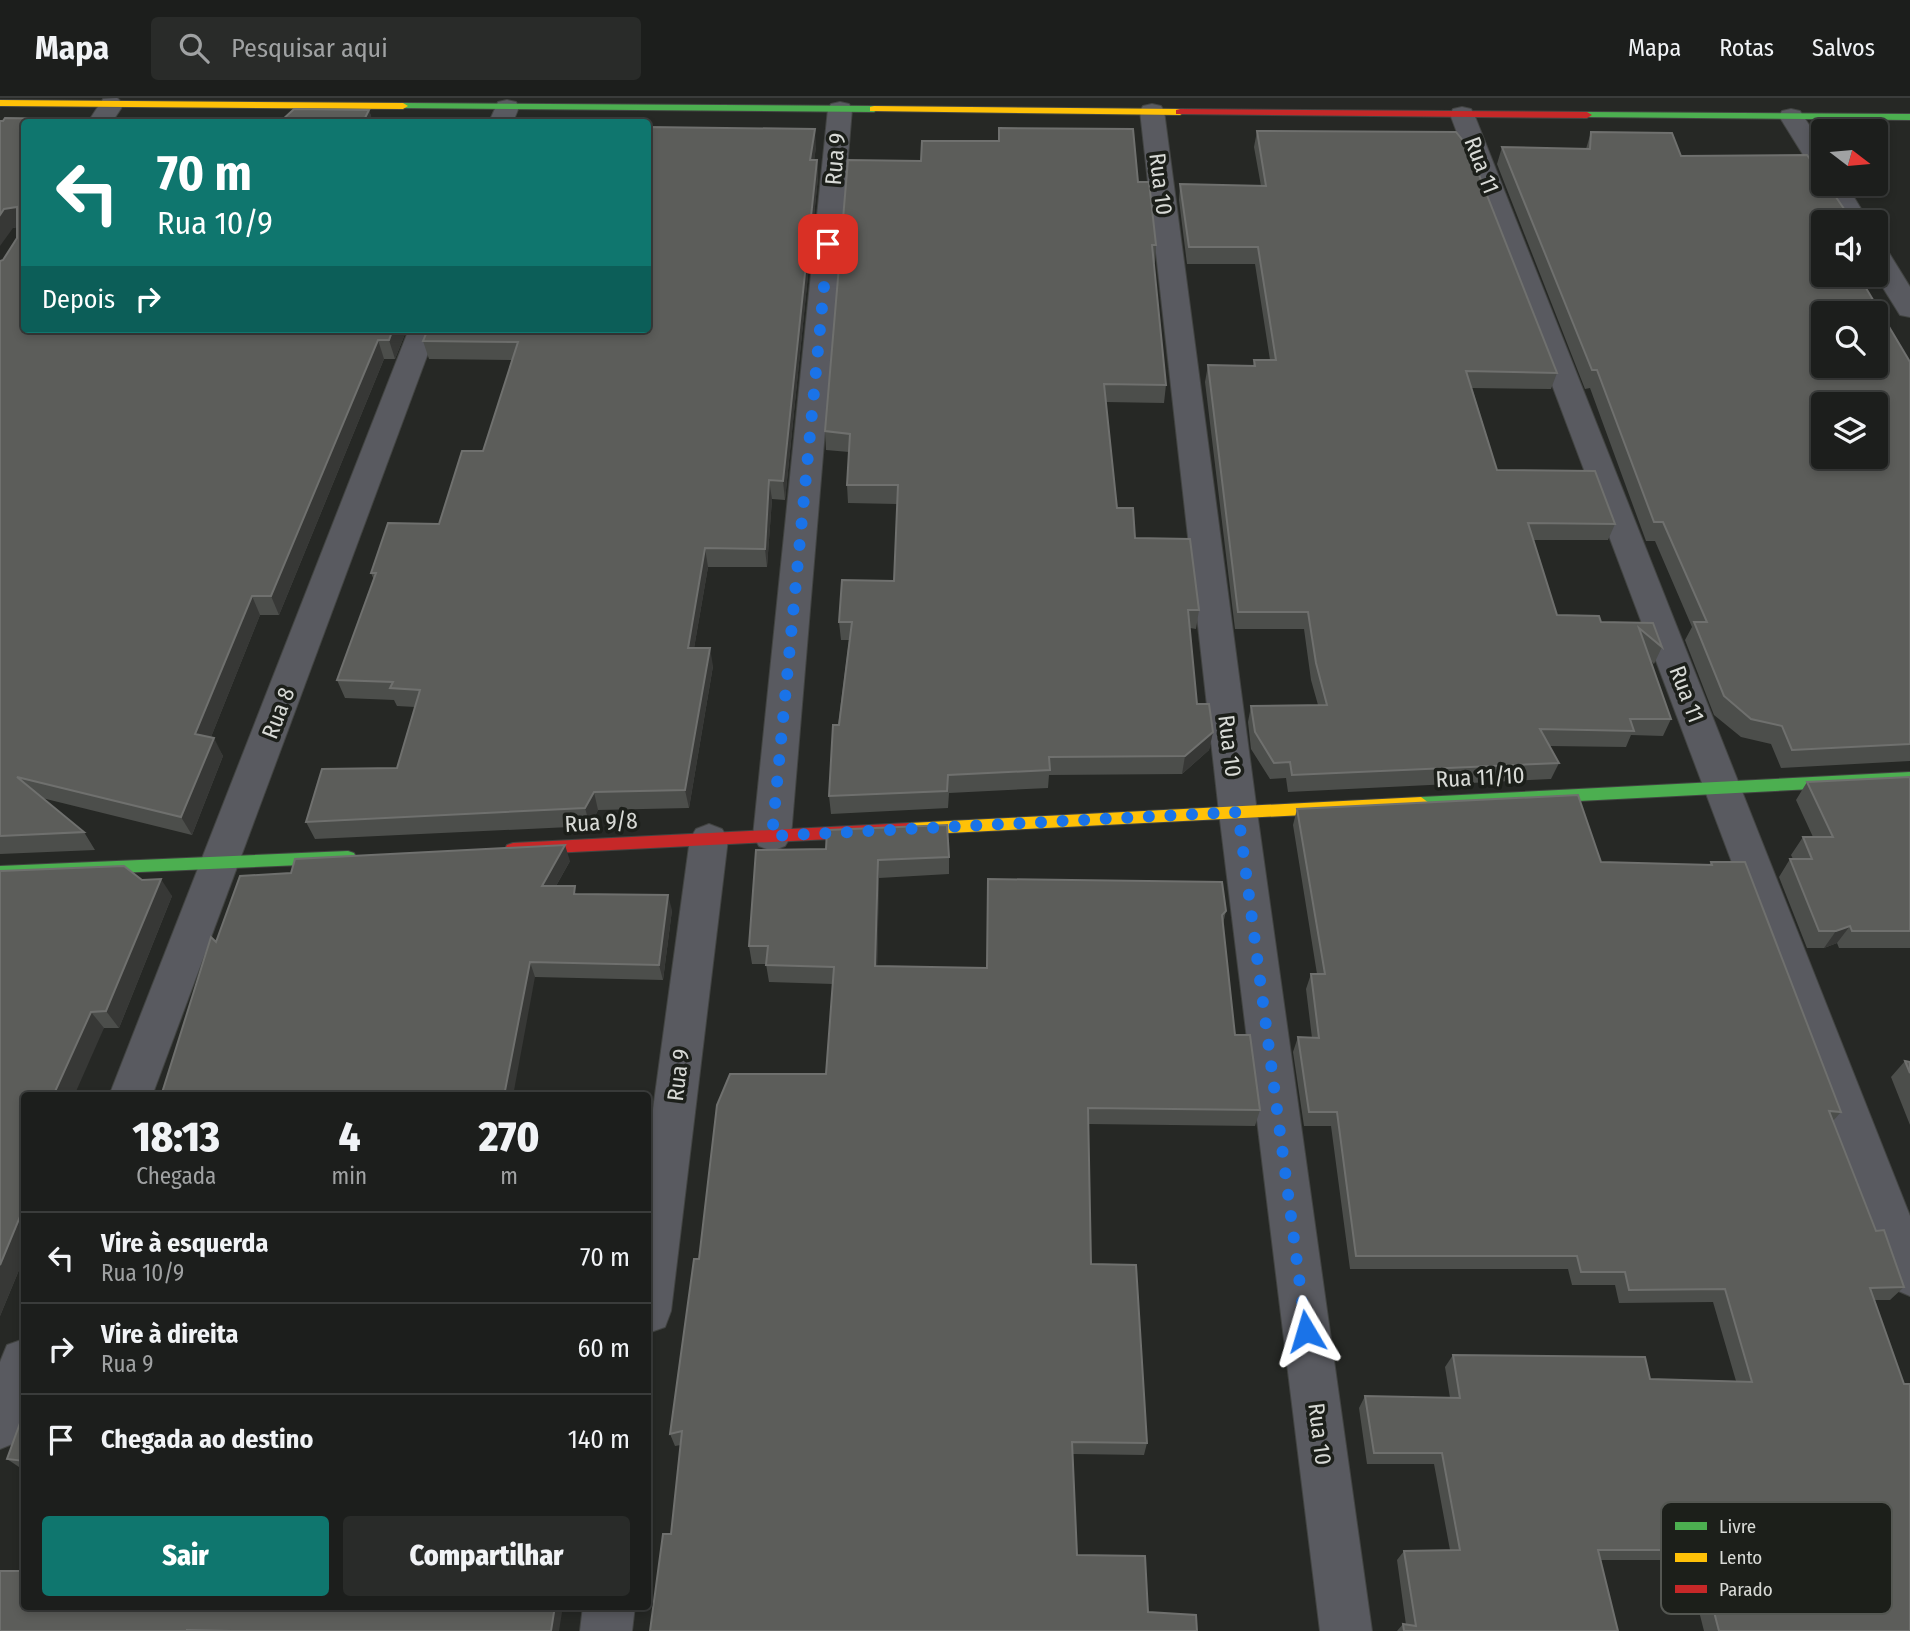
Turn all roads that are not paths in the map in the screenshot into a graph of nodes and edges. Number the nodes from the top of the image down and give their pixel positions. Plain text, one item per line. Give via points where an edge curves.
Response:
1 (0, 103) edge
2 (840, 109) junction
3 (1152, 111) junction
4 (106, 113) edge
5 (1462, 114) junction
6 (504, 115) edge
7 (1791, 116) junction
8 (1910, 117) edge
9 (1811, 148) edge
10 (1888, 273) edge
11 (1910, 309) edge
12 (421, 333) edge
13 (1910, 778) edge
14 (1723, 788) junction
15 (1238, 812) junction
16 (772, 836) junction
17 (709, 839) junction
18 (500, 849) edge
19 (361, 856) edge
20 (222, 863) junction
21 (0, 872) edge
22 (132, 1092) edge
23 (1910, 1274) edge
24 (651, 1288) edge
25 (21, 1371) edge
26 (0, 1424) edge
27 (609, 1610) edge
28 (606, 1631) edge
29 (1346, 1631) edge

1 - 4 street
2 - 3 street
2 - 6 street
2 - 16 street, Rua 9
3 - 5 street
3 - 15 street, Rua 10
4 - 6 street
5 - 7 street
5 - 14 street, Rua 11
7 - 8 street
7 - 9 street
10 - 11 street
12 - 20 street, Rua 8
13 - 14 street, Rua 11/10
14 - 15 street, Rua 11/10
14 - 23 street, Rua 11
15 - 16 street, Rua 11/10
15 - 29 street, Rua 10
16 - 17 street, Rua 9/8
17 - 18 street, Rua 9/8
17 - 24 street, Rua 9
19 - 20 street
20 - 21 street
20 - 22 street, Rua 8
25 - 26 street
27 - 28 street

